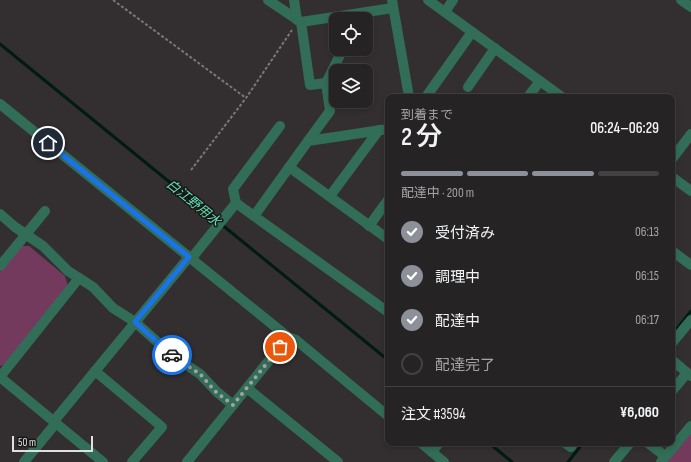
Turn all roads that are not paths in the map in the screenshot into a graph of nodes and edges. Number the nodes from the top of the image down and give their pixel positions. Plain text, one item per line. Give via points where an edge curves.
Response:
1 (268, 0) edge
2 (294, 0) edge
3 (428, 0) edge
4 (453, 0) edge
5 (681, 0) edge
6 (392, 4) edge
7 (691, 7) edge
8 (445, 12) junction
9 (299, 21) junction
10 (472, 32) junction
11 (494, 48) junction
12 (340, 56) edge
13 (540, 81) junction
14 (326, 83) junction
15 (468, 88) dead end
16 (408, 94) edge
17 (428, 94) edge
18 (530, 94) edge
19 (558, 94) edge
20 (0, 104) edge
21 (280, 126) dead end
22 (383, 130) edge
23 (691, 134) edge
24 (308, 142) junction
25 (675, 155) edge
26 (289, 168) junction
27 (675, 179) edge
28 (691, 191) edge
29 (330, 196) junction
30 (236, 203) junction
31 (385, 204) edge
32 (45, 211) dead end
33 (0, 214) edge
34 (254, 216) junction
35 (369, 226) junction
36 (26, 234) junction
37 (385, 237) edge
38 (675, 253) edge
39 (190, 258) junction
40 (691, 265) edge
41 (0, 266) edge
42 (79, 278) junction
43 (385, 310) edge
44 (691, 320) edge
45 (135, 322) junction
46 (288, 337) junction
47 (675, 339) edge
48 (675, 362) edge
49 (95, 371) junction
50 (689, 374) edge
51 (0, 377) edge
52 (248, 388) junction
53 (675, 388) edge
54 (233, 405) junction
55 (385, 414) edge
56 (55, 422) junction
57 (691, 426) edge
58 (675, 445) edge
59 (425, 446) edge
60 (437, 446) edge
61 (627, 446) edge
62 (651, 446) edge
63 (674, 446) edge
64 (433, 453) junction
65 (663, 459) edge
66 (24, 462) edge
67 (103, 462) edge
68 (132, 462) edge
69 (187, 462) edge
70 (338, 462) edge
71 (427, 462) edge
72 (444, 462) edge
73 (614, 462) edge

1 - 9 street
2 - 9 street
3 - 8 street
4 - 8 street
5 - 7 street
6 - 9 street
6 - 16 street
8 - 10 street
9 - 14 street via 310,85
10 - 11 street
10 - 17 street
11 - 13 street
11 - 15 street
12 - 14 street
13 - 18 street
13 - 19 street
14 - 24 street via 330,111
20 - 39 street
21 - 30 street via 233,189
22 - 24 street
22 - 29 street
23 - 25 street
24 - 26 street
26 - 29 street
26 - 34 street
27 - 28 street
29 - 35 street
30 - 34 street
30 - 39 street
31 - 35 street
32 - 36 street
33 - 36 street
34 - 43 street
35 - 37 street
36 - 41 street
36 - 42 street
38 - 40 street
39 - 45 street
39 - 46 street
42 - 45 street via 93,287 113,308
42 - 51 street
44 - 47 street
45 - 49 street
45 - 54 street via 165,350 200,374 216,392
46 - 52 street
46 - 55 street via 296,340
48 - 50 street
49 - 56 street
49 - 68 street via 162,427
50 - 53 street
51 - 56 street
52 - 54 street
52 - 70 street
54 - 69 street
56 - 66 street
56 - 67 street
57 - 58 street
59 - 64 street
60 - 64 street
61 - 73 street
62 - 65 street
63 - 65 street
64 - 71 street
64 - 72 street

